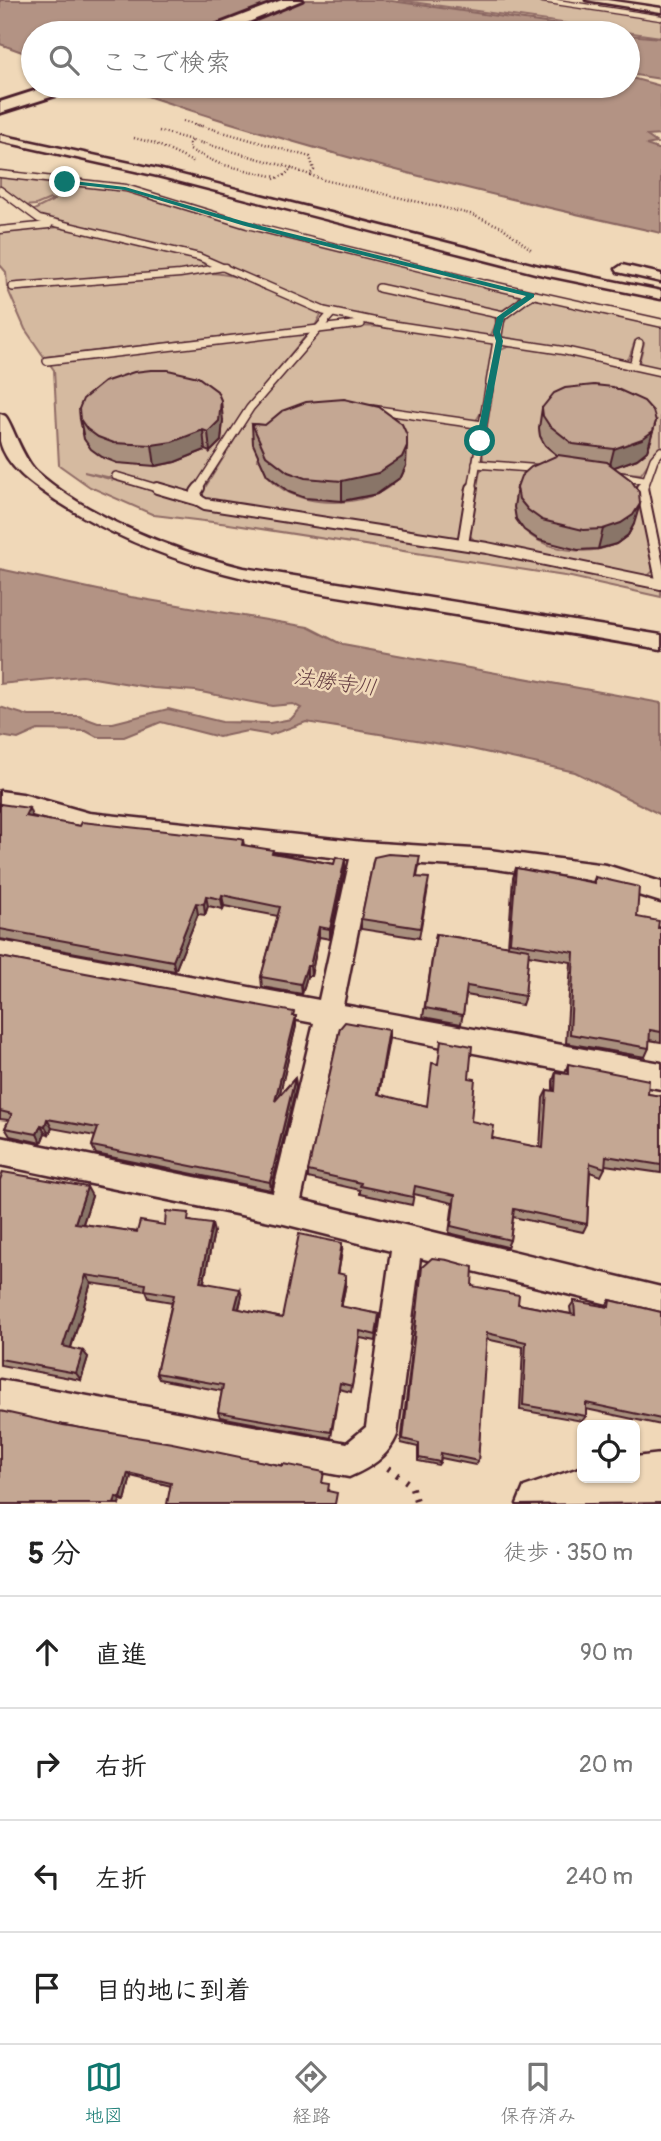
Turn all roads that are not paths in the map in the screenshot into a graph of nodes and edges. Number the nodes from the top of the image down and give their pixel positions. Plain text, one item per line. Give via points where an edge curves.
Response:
1 (295, 0) edge
2 (302, 0) edge
3 (543, 0) edge
4 (590, 0) edge
5 (648, 0) edge
6 (661, 2) edge
7 (661, 10) edge
8 (661, 18) edge
9 (240, 21) edge
10 (247, 21) edge
11 (25, 98) edge
12 (29, 98) edge
13 (0, 107) edge
14 (0, 138) edge
15 (0, 174) edge
16 (0, 190) edge
17 (56, 224) junction
18 (0, 230) edge
19 (225, 267) junction
20 (622, 269) dead end
21 (661, 278) edge
22 (13, 287) dead end
23 (379, 288) dead end
24 (531, 295) junction
25 (661, 295) edge
26 (332, 313) junction
27 (503, 315) junction
28 (661, 323) edge
29 (387, 324) junction
30 (319, 327) junction
31 (499, 341) junction
32 (639, 343) dead end
33 (47, 361) dead end
34 (633, 366) junction
35 (661, 372) edge
36 (362, 408) edge
37 (0, 419) edge
38 (483, 425) junction
39 (661, 451) edge
40 (476, 464) junction
41 (550, 469) edge
42 (601, 474) edge
43 (116, 476) dead end
44 (644, 480) junction
45 (198, 500) junction
46 (463, 544) junction
47 (661, 582) edge
48 (661, 642) edge
49 (0, 800) edge
50 (363, 851) junction
51 (661, 892) edge
52 (0, 952) edge
53 (329, 1013) junction
54 (661, 1076) edge
55 (0, 1151) edge
56 (284, 1210) junction
57 (407, 1240) junction
58 (661, 1302) edge
59 (0, 1396) edge
60 (661, 1478) edge
61 (541, 1504) edge

1 - 9 highway
2 - 10 highway
3 - 8 lane
4 - 7 street
5 - 6 street
11 - 13 highway
12 - 13 highway
14 - 25 street via 108,159 460,250
15 - 24 lane via 125,188 247,225
16 - 17 lane via 31,215
17 - 18 lane
17 - 19 lane via 190,254
19 - 22 lane via 167,276
19 - 26 lane
20 - 21 street
23 - 27 lane
24 - 27 lane
24 - 28 lane
26 - 29 lane
26 - 30 lane
27 - 31 lane
29 - 30 lane
29 - 31 lane
30 - 33 lane
30 - 45 lane via 250,408 196,492
31 - 34 lane
31 - 38 lane
32 - 34 lane
34 - 35 lane
36 - 38 lane
37 - 48 street via 20,464 48,489 124,534 184,559 244,574
38 - 40 lane
39 - 44 lane
40 - 41 lane
40 - 46 lane
42 - 44 lane
43 - 45 lane
44 - 47 lane
45 - 46 lane
46 - 47 lane
49 - 50 street via 89,822
50 - 51 street via 489,859 606,875
50 - 53 street
52 - 53 street
53 - 54 street
53 - 56 street
55 - 56 street
56 - 57 street
57 - 58 street
57 - 59 street via 381,1435 349,1460
60 - 61 main road via 600,1485

